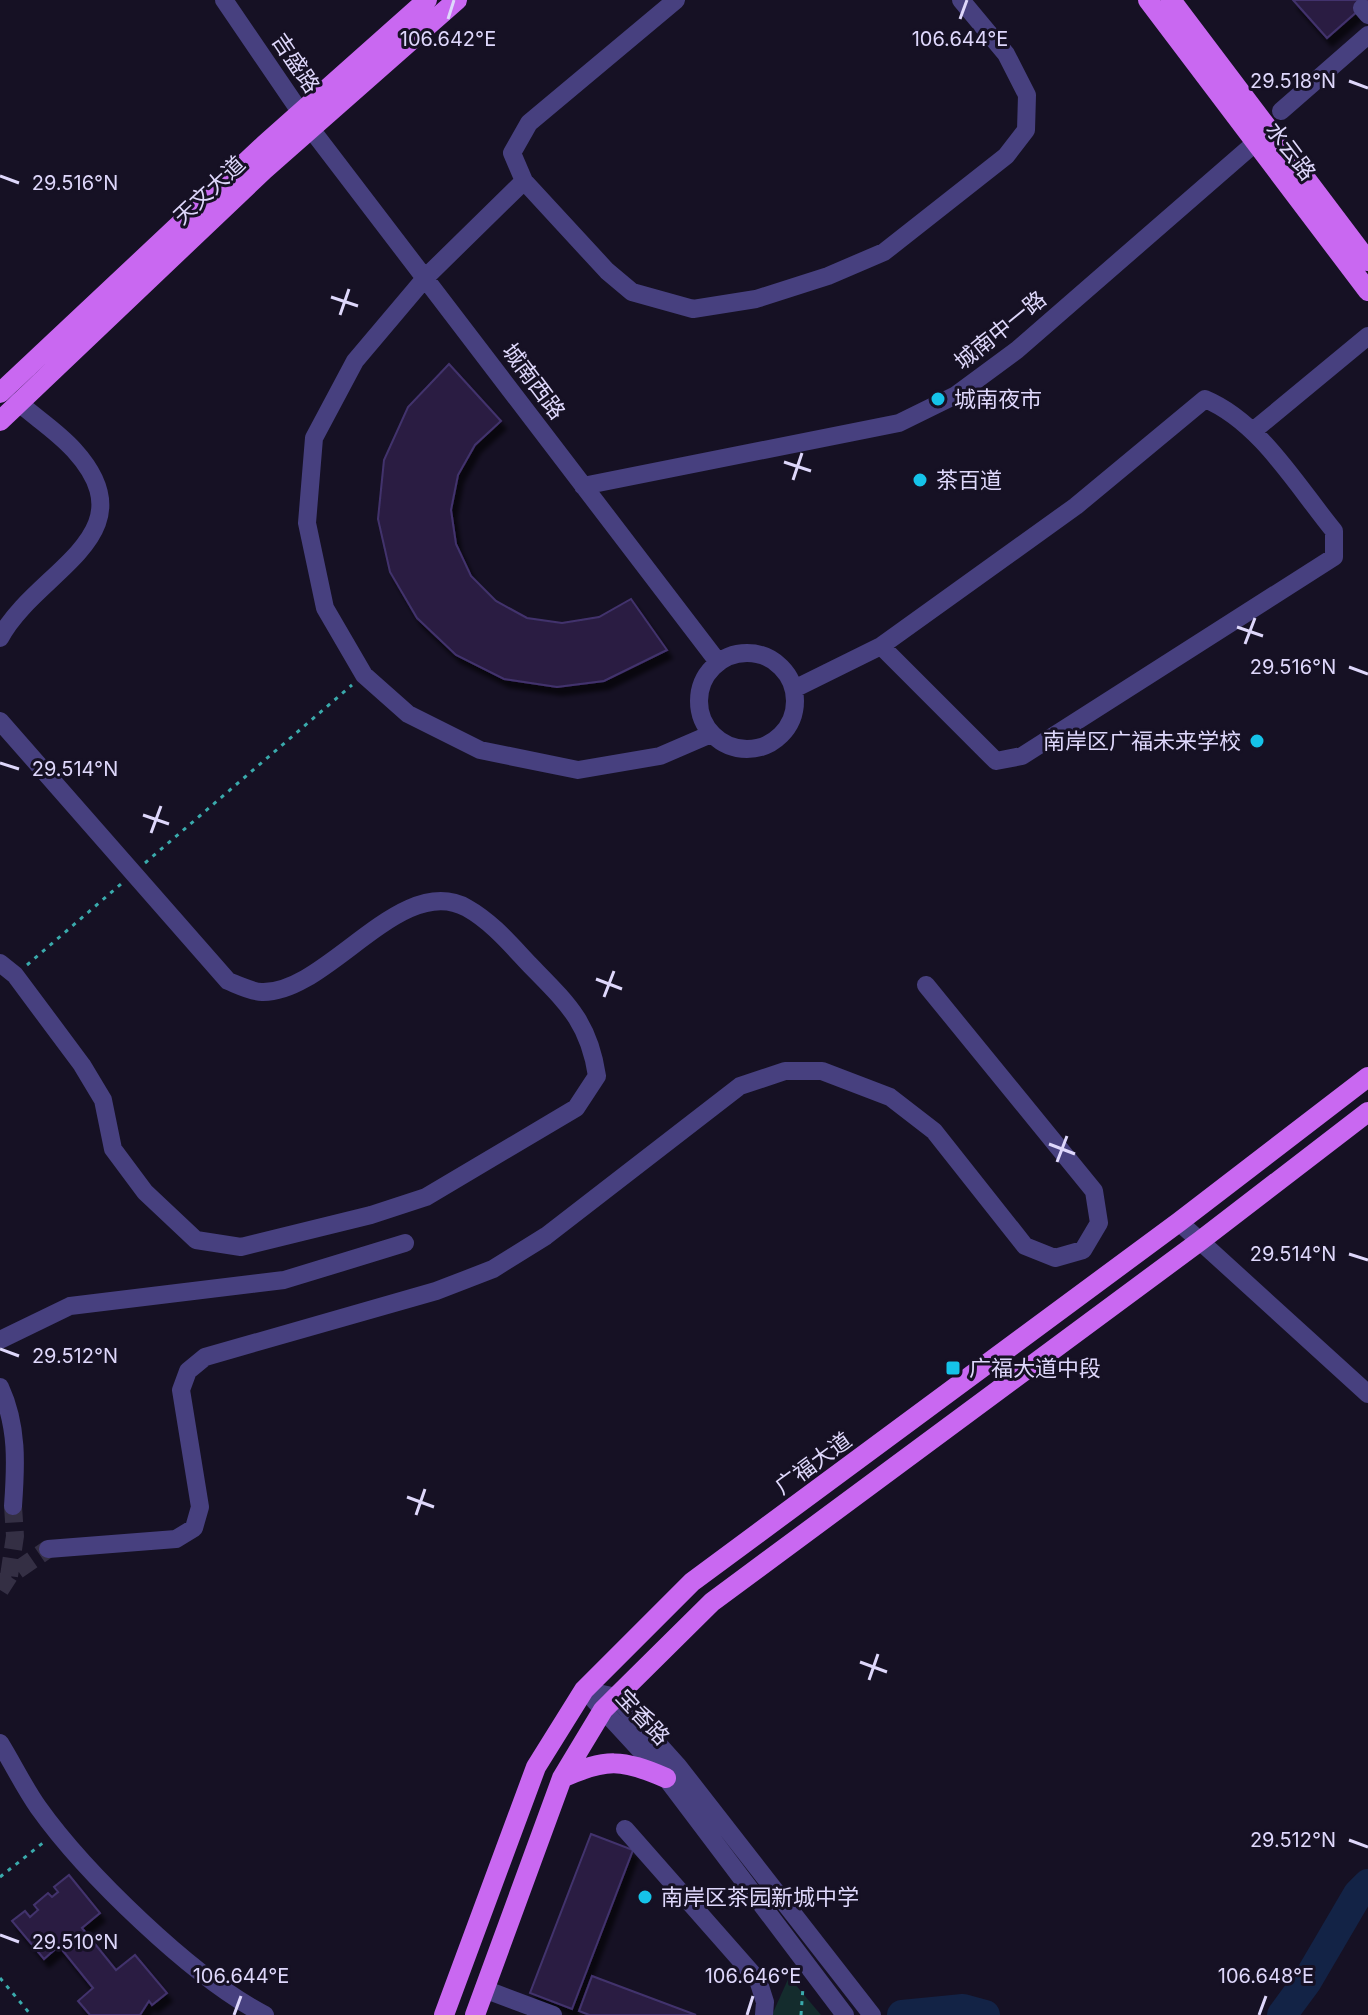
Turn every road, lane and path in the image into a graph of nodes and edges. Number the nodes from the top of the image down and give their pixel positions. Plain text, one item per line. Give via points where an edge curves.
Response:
1 (224, 0) edge
2 (427, 0) edge
3 (457, 0) edge
4 (676, 0) edge
5 (961, 0) edge
6 (1148, 0) edge
7 (1171, 0) edge
8 (1368, 35) edge
9 (1281, 111) dead end
10 (306, 121) junction
11 (1255, 143) junction
12 (524, 181) junction
13 (1368, 261) edge
14 (426, 277) junction
15 (1368, 291) edge
16 (1368, 336) edge
17 (9, 398) edge
18 (0, 421) edge
19 (1253, 431) junction
20 (583, 486) junction
21 (0, 638) edge
22 (881, 646) junction
23 (718, 662) junction
24 (364, 675) junction
25 (794, 689) junction
26 (0, 721) edge
27 (711, 734) junction
28 (135, 872) junction
29 (0, 963) edge
30 (15, 975) junction
31 (926, 985) dead end
32 (1368, 1077) edge
33 (1368, 1112) edge
34 (1179, 1222) junction
35 (1200, 1241) junction
36 (405, 1243) dead end
37 (0, 1340) edge
38 (0, 1387) edge
39 (1368, 1394) edge
40 (13, 1506) tunnel mouth
41 (48, 1549) tunnel mouth
42 (584, 1690) junction
43 (610, 1704) junction
44 (0, 1743) edge
45 (562, 1778) junction
46 (666, 1778) junction
47 (625, 1829) dead end
48 (42, 1843) dead end
49 (0, 1877) edge
50 (0, 1978) edge
51 (803, 1986) dead end
52 (484, 1989) junction
53 (31, 2015) edge
54 (265, 2015) edge
55 (444, 2015) edge
56 (475, 2015) edge
57 (553, 2015) edge
58 (764, 2015) edge
59 (801, 2015) edge
60 (845, 2015) edge
61 (872, 2015) edge

1 - 10 street, 吉盛路
2 - 10 main road, 天文大道
3 - 10 main road, 天文大道
4 - 12 street via 529,123 512,153
5 - 12 street via 1006,54 1027,95 1026,130 1006,156 884,252 828,276 756,299 693,309 632,292
6 - 11 main road, 水云路
7 - 13 main road, 水云路
8 - 9 street
10 - 14 street, 城南西路
10 - 17 main road, 天文大道
11 - 15 main road, 水云路
11 - 20 street, 城南中一路 via 1017,350 956,395 899,423
12 - 14 street
14 - 20 street, 城南西路
14 - 24 street via 355,361 314,438 307,523 325,608
16 - 19 street
17 - 18 main road, 天文大道
17 - 21 street via 73,448 93,474 103,511 89,543 38,589
19 - 22 street via 1229,409 1205,399 1076,506
19 - 22 street via 1334,531 1334,557 1022,756 996,761
20 - 23 street, 城南西路
22 - 25 street
23 - 25 street via 748,653 763,655 777,663
23 - 27 street via 700,688 698,704
24 - 27 street via 408,714 480,750 578,770 660,756
24 - 28 path
25 - 27 street via 792,720 771,744 739,750
26 - 28 street
28 - 30 path
28 - 30 street via 228,981 262,993 297,985 393,917 428,902 465,906 493,926 576,1012 592,1043 597,1076 576,1108 426,1197 241,1247 196,1240 145,1192 113,1149 103,1100
29 - 30 street
31 - 41 street via 1094,1191 1099,1223 1083,1250 1055,1258 1025,1246 934,1131 890,1097 822,1071 785,1071 740,1086 546,1236 493,1269 436,1291 205,1357 188,1371 181,1390 200,1507 194,1528 176,1539
32 - 34 main road, 广福大道
33 - 35 main road
34 - 35 street
34 - 42 main road, 广福大道 via 692,1582
35 - 39 street
35 - 43 main road via 712,1602
36 - 37 street via 284,1280 70,1306
38 - 40 street via 17,1452
42 - 43 street, 宝香路
42 - 55 main road, 广福大道 via 536,1767
43 - 45 main road
43 - 46 street, 宝香路
43 - 61 street, 宝香路 via 678,1766
44 - 54 street via 38,1808 107,1887 188,1961
45 - 46 main road via 613,1761
45 - 52 main road
46 - 60 street, 宝香路
47 - 58 street via 758,1980
48 - 49 path
50 - 53 path
51 - 59 path
52 - 56 main road
52 - 57 street

